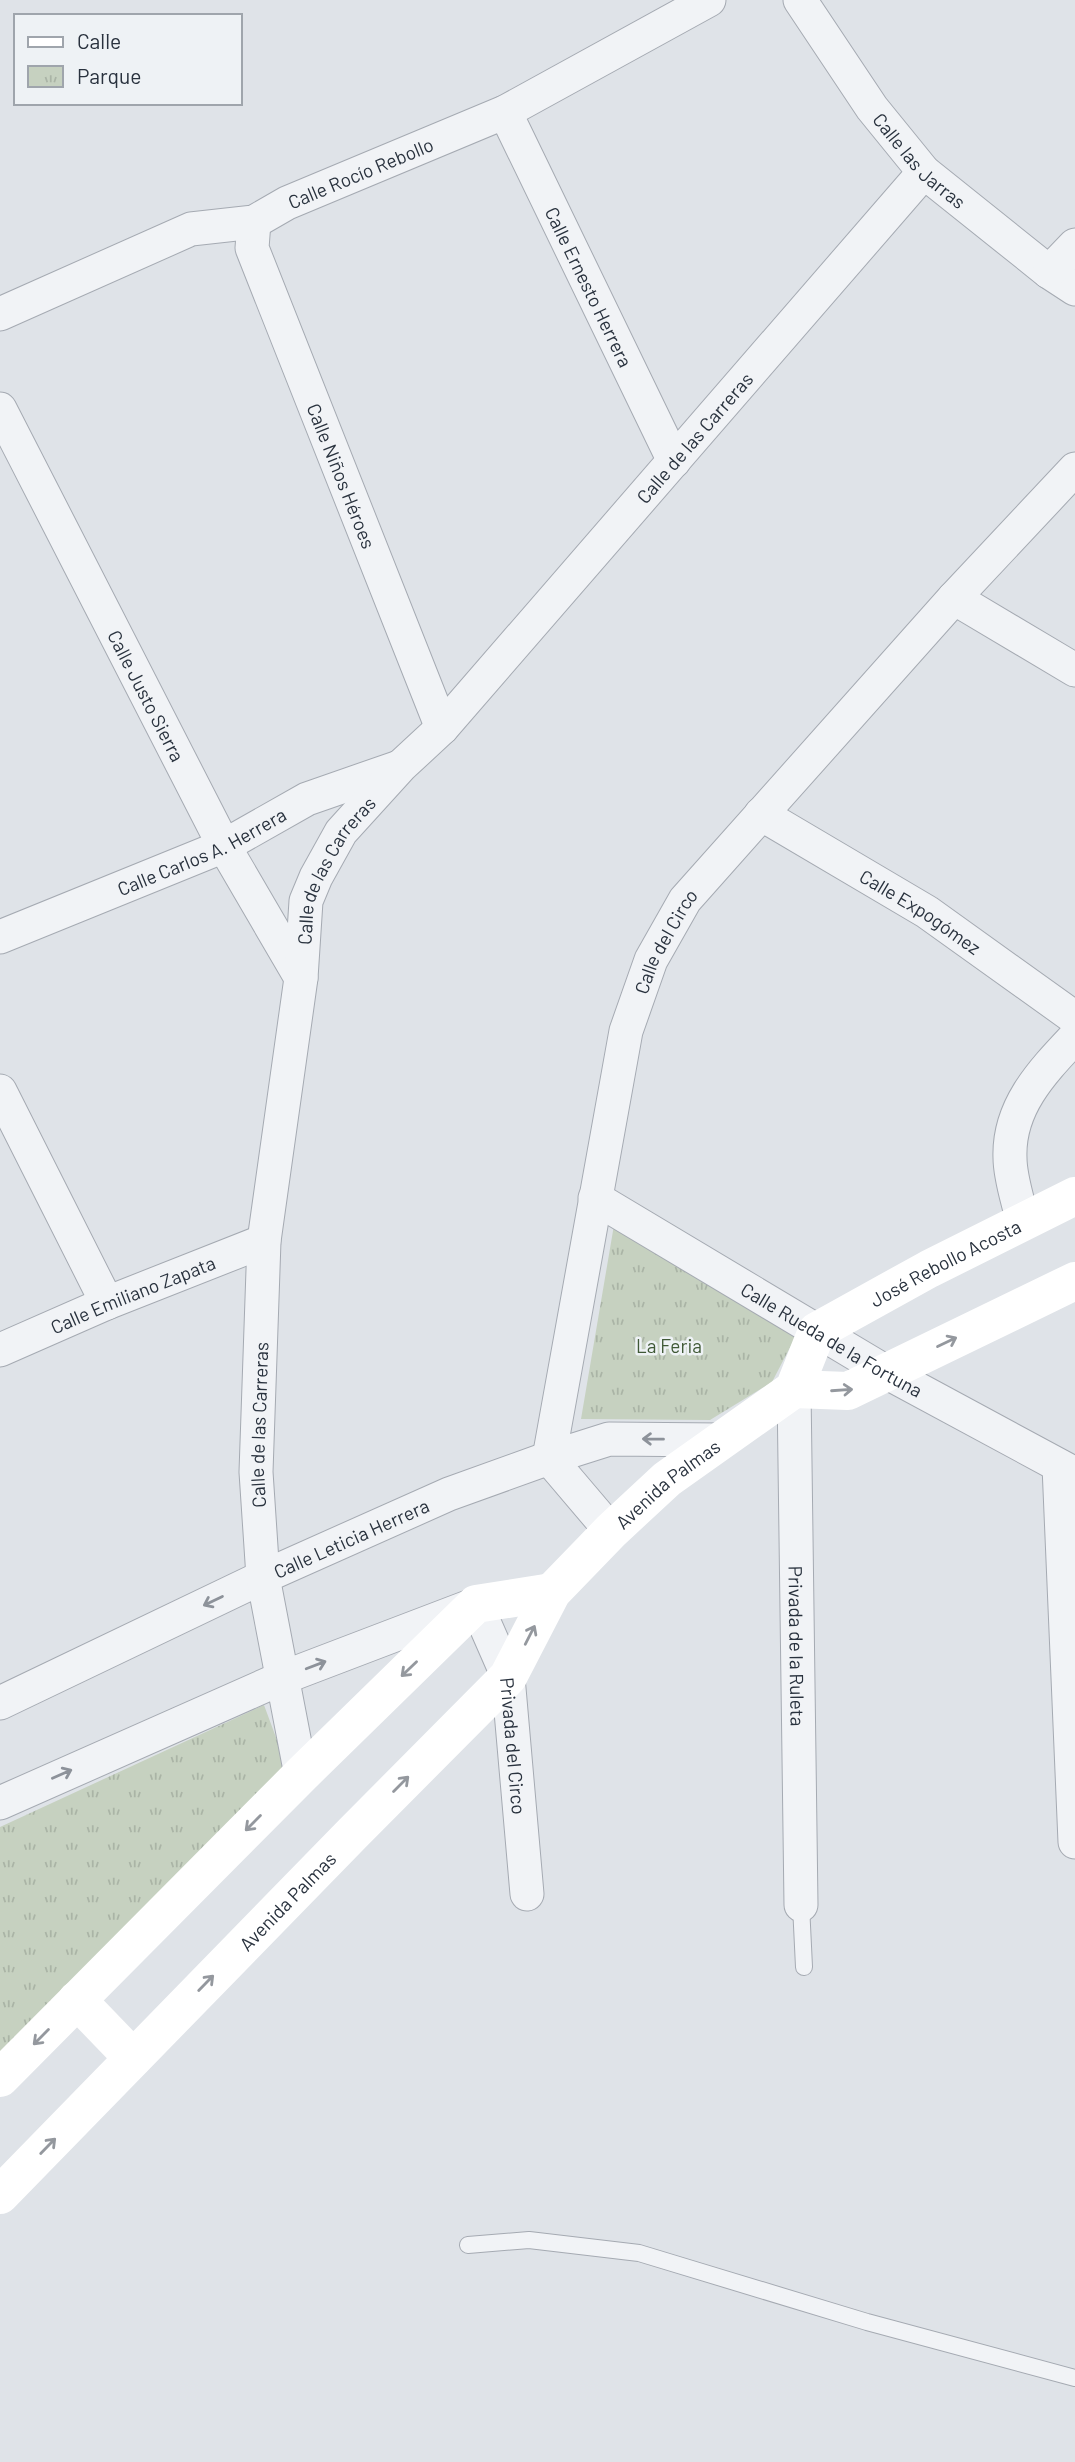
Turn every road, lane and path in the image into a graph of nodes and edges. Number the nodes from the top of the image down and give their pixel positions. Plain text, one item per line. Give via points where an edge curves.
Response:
1 (709, 0) edge
2 (800, 0) edge
3 (505, 113) junction
4 (924, 172) junction
5 (254, 222) junction
6 (1075, 245) edge
7 (1062, 281) edge
8 (0, 314) edge
9 (0, 409) edge
10 (674, 461) junction
11 (1075, 469) edge
12 (954, 598) junction
13 (1075, 670) edge
14 (442, 728) junction
15 (401, 766) junction
16 (761, 814) junction
17 (224, 846) junction
18 (0, 937) edge
19 (301, 978) junction
20 (1075, 1018) edge
21 (1075, 1037) edge
22 (0, 1091) edge
23 (1075, 1196) edge
24 (595, 1198) junction
25 (1023, 1223) junction
26 (264, 1241) junction
27 (1075, 1281) edge
28 (107, 1304) junction
29 (817, 1331) junction
30 (0, 1350) edge
31 (886, 1372) junction
32 (794, 1389) junction
33 (721, 1440) junction
34 (549, 1458) junction
35 (1067, 1470) edge
36 (611, 1531) junction
37 (263, 1577) junction
38 (552, 1592) junction
39 (476, 1604) junction
40 (282, 1678) junction
41 (508, 1678) junction
42 (0, 1703) edge
43 (301, 1775) junction
44 (0, 1803) edge
45 (1075, 1842) edge
46 (527, 1894) dead end
47 (801, 1905) joint
48 (804, 1967) dead end
49 (77, 2000) junction
50 (133, 2058) junction
51 (0, 2078) edge
52 (0, 2195) edge
53 (468, 2245) dead end
54 (1075, 2378) edge

1 - 3 street, Calle Rocío Rebollo
2 - 4 street, Calle las Jarras via 872,108
3 - 5 street, Calle Rocío Rebollo via 287,203
3 - 10 street, Calle Ernesto Herrera
4 - 7 street, Calle las Jarras
4 - 10 street, Calle de las Carreras
5 - 8 street, Calle Rocío Rebollo via 191,229
5 - 14 street, Calle Niños Héroes via 252,248
6 - 7 street
9 - 17 street, Calle Justo Sierra
10 - 14 street, Calle de las Carreras
11 - 12 street, Calle del Circo
12 - 13 street
12 - 16 street, Calle del Circo
14 - 15 street, Calle de las Carreras
15 - 17 street, Calle Carlos A. Herrera via 307,799
15 - 19 street, Calle de las Carreras via 341,832 316,877 306,901
16 - 20 street, Calle Expogómez via 927,912
16 - 24 street, Calle del Circo via 685,900 651,960 626,1031
17 - 18 street, Calle Carlos A. Herrera
17 - 19 street, Calle Justo Sierra
19 - 26 street, Calle de las Carreras
21 - 25 street via 1036,1079 1015,1116 1010,1159
22 - 28 street
23 - 25 main road, José Rebollo Acosta
24 - 29 street, Calle Rueda de la Fortuna
24 - 34 street, Calle del Circo
25 - 29 main road, José Rebollo Acosta
26 - 28 street, Calle Emiliano Zapata
26 - 37 street, Calle de las Carreras via 256,1472
31 -> 27 main road
28 - 30 street, Calle Emiliano Zapata
29 - 31 street, Calle Rueda de la Fortuna
29 - 32 main road
32 -> 31 main road via 848,1391
31 - 35 street, Calle Rueda de la Fortuna
32 - 33 main road, Avenida Palmas
32 - 47 street, Privada de la Ruleta
33 -> 34 street, Calle Leticia Herrera via 609,1439
33 - 36 main road, Avenida Palmas via 667,1479
34 - 36 street
34 - 37 street, Calle Leticia Herrera via 449,1494
35 - 45 street
36 - 38 main road, Avenida Palmas
37 - 40 street, Calle de las Carreras
37 -> 42 street, Calle Leticia Herrera
38 - 39 main road
41 -> 38 main road, Avenida Palmas
40 -> 39 street
39 - 41 street, Privada del Circo
39 -> 43 main road
40 - 43 street, Calle de las Carreras
44 -> 40 street
41 - 46 street, Privada del Circo
50 -> 41 main road, Avenida Palmas
43 -> 49 main road
47 - 48 lane
49 - 50 main road
49 -> 51 main road
52 -> 50 main road, Avenida Palmas
53 - 54 lane via 529,2240 639,2253

